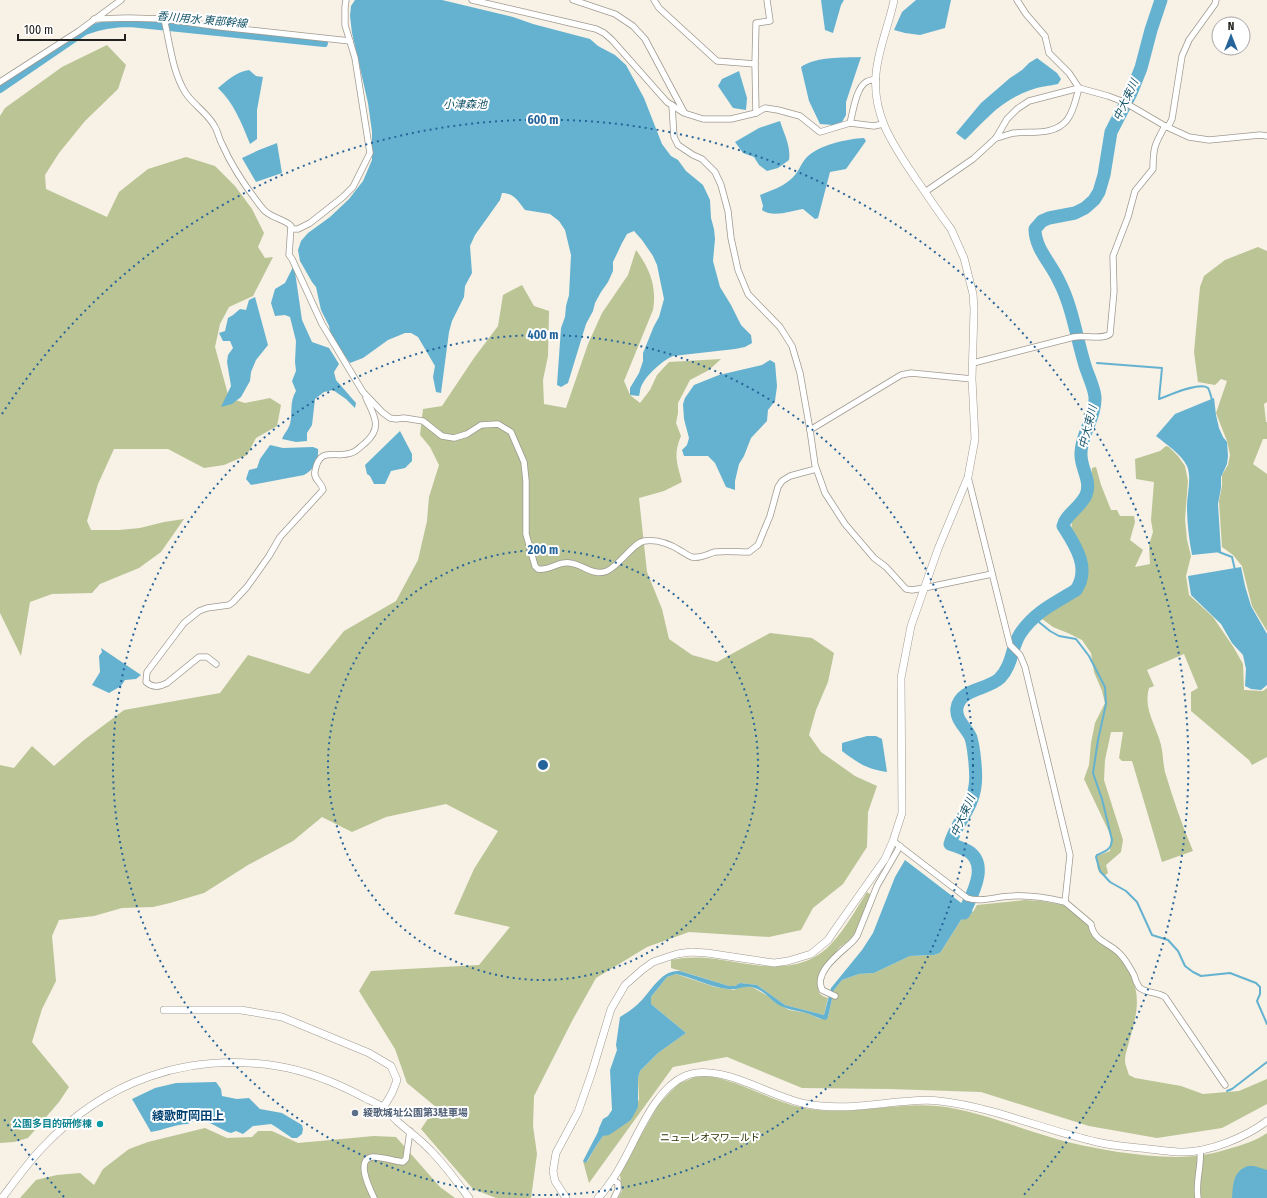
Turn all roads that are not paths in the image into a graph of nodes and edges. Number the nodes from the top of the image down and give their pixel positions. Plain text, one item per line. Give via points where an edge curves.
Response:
1 (121, 0) edge
2 (346, 0) edge
3 (472, 0) edge
4 (573, 0) edge
5 (654, 0) edge
6 (767, 0) edge
7 (894, 0) edge
8 (1017, 0) edge
9 (1216, 0) edge
10 (94, 19) junction
11 (164, 19) junction
12 (350, 42) junction
13 (755, 64) junction
14 (876, 79) junction
15 (0, 82) edge
16 (1079, 88) junction
17 (672, 105) junction
18 (684, 113) junction
19 (756, 113) junction
20 (850, 123) junction
21 (883, 124) junction
22 (1167, 126) junction
23 (1267, 136) edge
24 (996, 138) junction
25 (925, 192) junction
26 (292, 229) junction
27 (973, 363) junction
28 (972, 379) junction
29 (363, 392) junction
30 (810, 430) junction
31 (816, 468) junction
32 (968, 476) junction
33 (992, 574) junction
34 (924, 588) junction
35 (216, 664) dead end
36 (893, 842) junction
37 (900, 846) junction
38 (1065, 902) junction
39 (834, 996) dead end
40 (164, 1010) dead end
41 (1225, 1086) dead end
42 (383, 1108) junction
43 (1267, 1121) edge
44 (410, 1131) junction
45 (1200, 1150) junction
46 (613, 1180) junction
47 (2, 1198) edge
48 (374, 1198) edge
49 (469, 1198) edge
50 (566, 1198) edge
51 (598, 1198) edge
52 (614, 1198) edge
53 (1198, 1198) edge

1 - 10 street
2 - 12 street via 345,25
3 - 17 street via 604,33
4 - 18 street via 615,14 633,26 645,39
5 - 13 street via 659,8 717,61
6 - 13 street via 770,21 756,22
7 - 14 street via 878,59
8 - 16 street via 1045,36 1049,53 1069,73
9 - 22 street via 1189,40 1182,56 1172,119
10 - 11 street
10 - 15 street
11 - 12 street
11 - 26 street via 170,51 179,81 186,94 215,126 232,165 265,211 290,224
12 - 26 street via 355,58 370,153 353,186 342,197 310,223
13 - 19 street
14 - 20 street via 866,82 861,88
14 - 21 street via 878,107
16 - 22 street via 1124,102
16 - 24 street via 1029,101 1007,119
16 - 24 street via 1066,120 1053,129 1013,133
17 - 18 street
17 - 30 street via 674,137 678,145 702,159 715,172 721,184 738,270 748,294 780,327 792,346 800,373
18 - 19 street via 702,119 731,119
19 - 20 street via 765,108 800,116 820,132
20 - 21 street via 874,126
21 - 25 street via 892,143
22 - 23 street via 1189,137 1209,140
22 - 27 street via 1155,146 1153,169 1135,191 1113,256 1114,291 1110,334 1106,337 1074,337
24 - 25 street via 973,159
25 - 27 street via 951,229 970,278 974,309
26 - 29 street via 289,255 322,324
27 - 28 street
28 - 30 street via 912,373 901,375
28 - 32 street via 975,439
29 - 31 street via 390,418 423,421 442,436 454,438 467,434 481,425 498,424 510,432 524,462 526,534 538,569 571,563 596,573 605,573 643,541 660,541 672,545 691,557 702,557 715,552 749,552 758,545 782,481
29 - 35 street via 374,413 375,432 352,453 322,456 315,474 323,490 280,537 247,587 233,602 199,611 184,622 147,672 146,682 150,686 161,686 199,657 207,657
30 - 31 street
31 - 34 street via 832,506 874,558 906,589
32 - 33 street
32 - 34 street
33 - 34 street
33 - 38 street via 1010,645 1020,655 1025,668 1070,855
34 - 36 street via 911,626 902,678 902,813
36 - 37 street
36 - 50 street via 885,858 834,932 811,954 774,963 707,953 677,954 653,962 624,985 611,1009 578,1112 556,1153 552,1171
37 - 38 street via 973,901 1024,895
37 - 39 street via 877,886 857,936 825,967 820,984 824,992
38 - 41 street via 1091,924 1098,939 1120,954 1139,987 1165,997
40 - 42 street via 241,1010 282,1017 369,1053 391,1066 397,1080
42 - 44 street
42 - 47 street via 319,1076 292,1068 229,1062 174,1069 142,1078 108,1095 78,1115 42,1148
43 - 45 street via 1249,1133
44 - 48 street via 406,1159 403,1162 378,1157 366,1160 366,1180
44 - 49 street via 431,1151
45 - 46 street via 1184,1152 1098,1143 988,1111 937,1101 825,1107 788,1100 737,1079 694,1073 676,1081 656,1102
45 - 53 street
46 - 51 street
46 - 52 street via 618,1183

